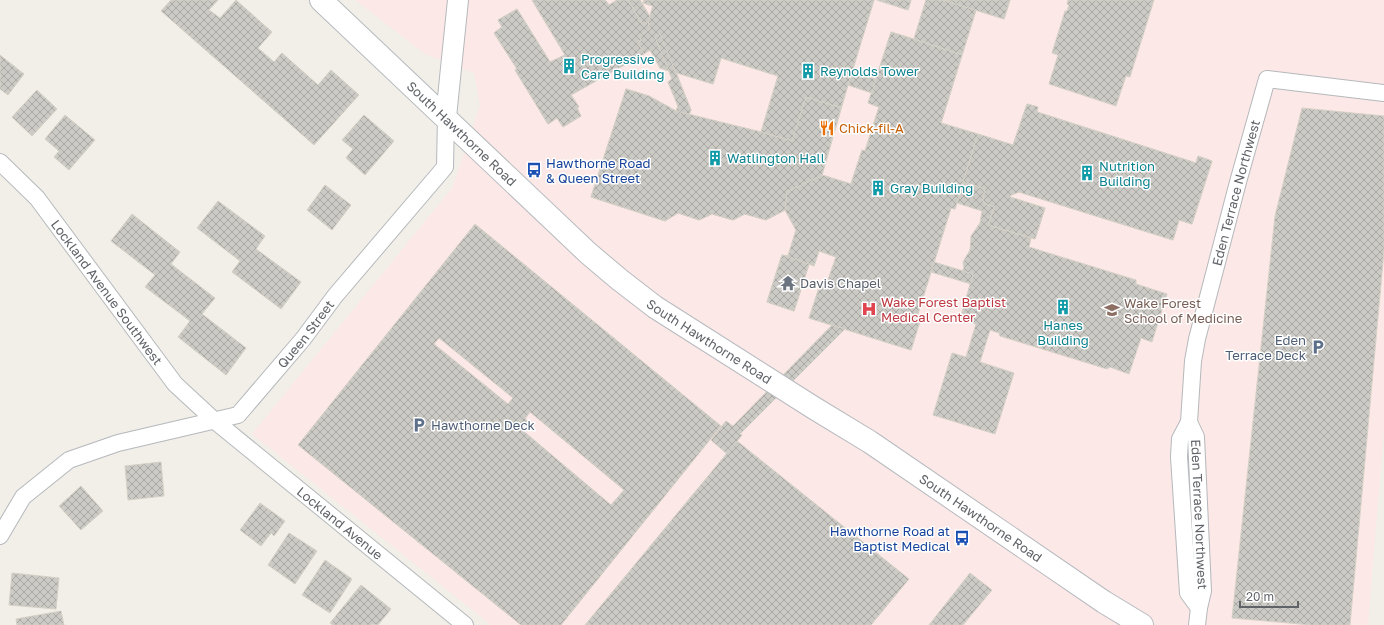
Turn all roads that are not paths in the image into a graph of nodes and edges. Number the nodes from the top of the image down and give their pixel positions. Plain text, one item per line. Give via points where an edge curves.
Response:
1 (321, 0) edge
2 (458, 0) edge
3 (1384, 93) edge
4 (446, 117) junction
5 (0, 162) edge
6 (215, 421) junction
7 (0, 536) edge
8 (465, 625) edge
9 (1142, 625) edge
10 (1197, 625) edge

1 - 4 main road, South Hawthorne Road
2 - 4 street, Queen Street
3 - 10 street, Eden Terrace Northwest via 1267,79 1197,339 1189,422 1180,439 1188,593 1199,608
4 - 6 street, Queen Street via 445,167 238,415
4 - 9 main road, South Hawthorne Road via 588,253 656,307 870,442 1104,602
5 - 6 street, Lockland Avenue Southwest via 37,198 175,384
6 - 7 street, Queen Street via 118,443 69,460 22,497
6 - 8 street, Lockland Avenue

